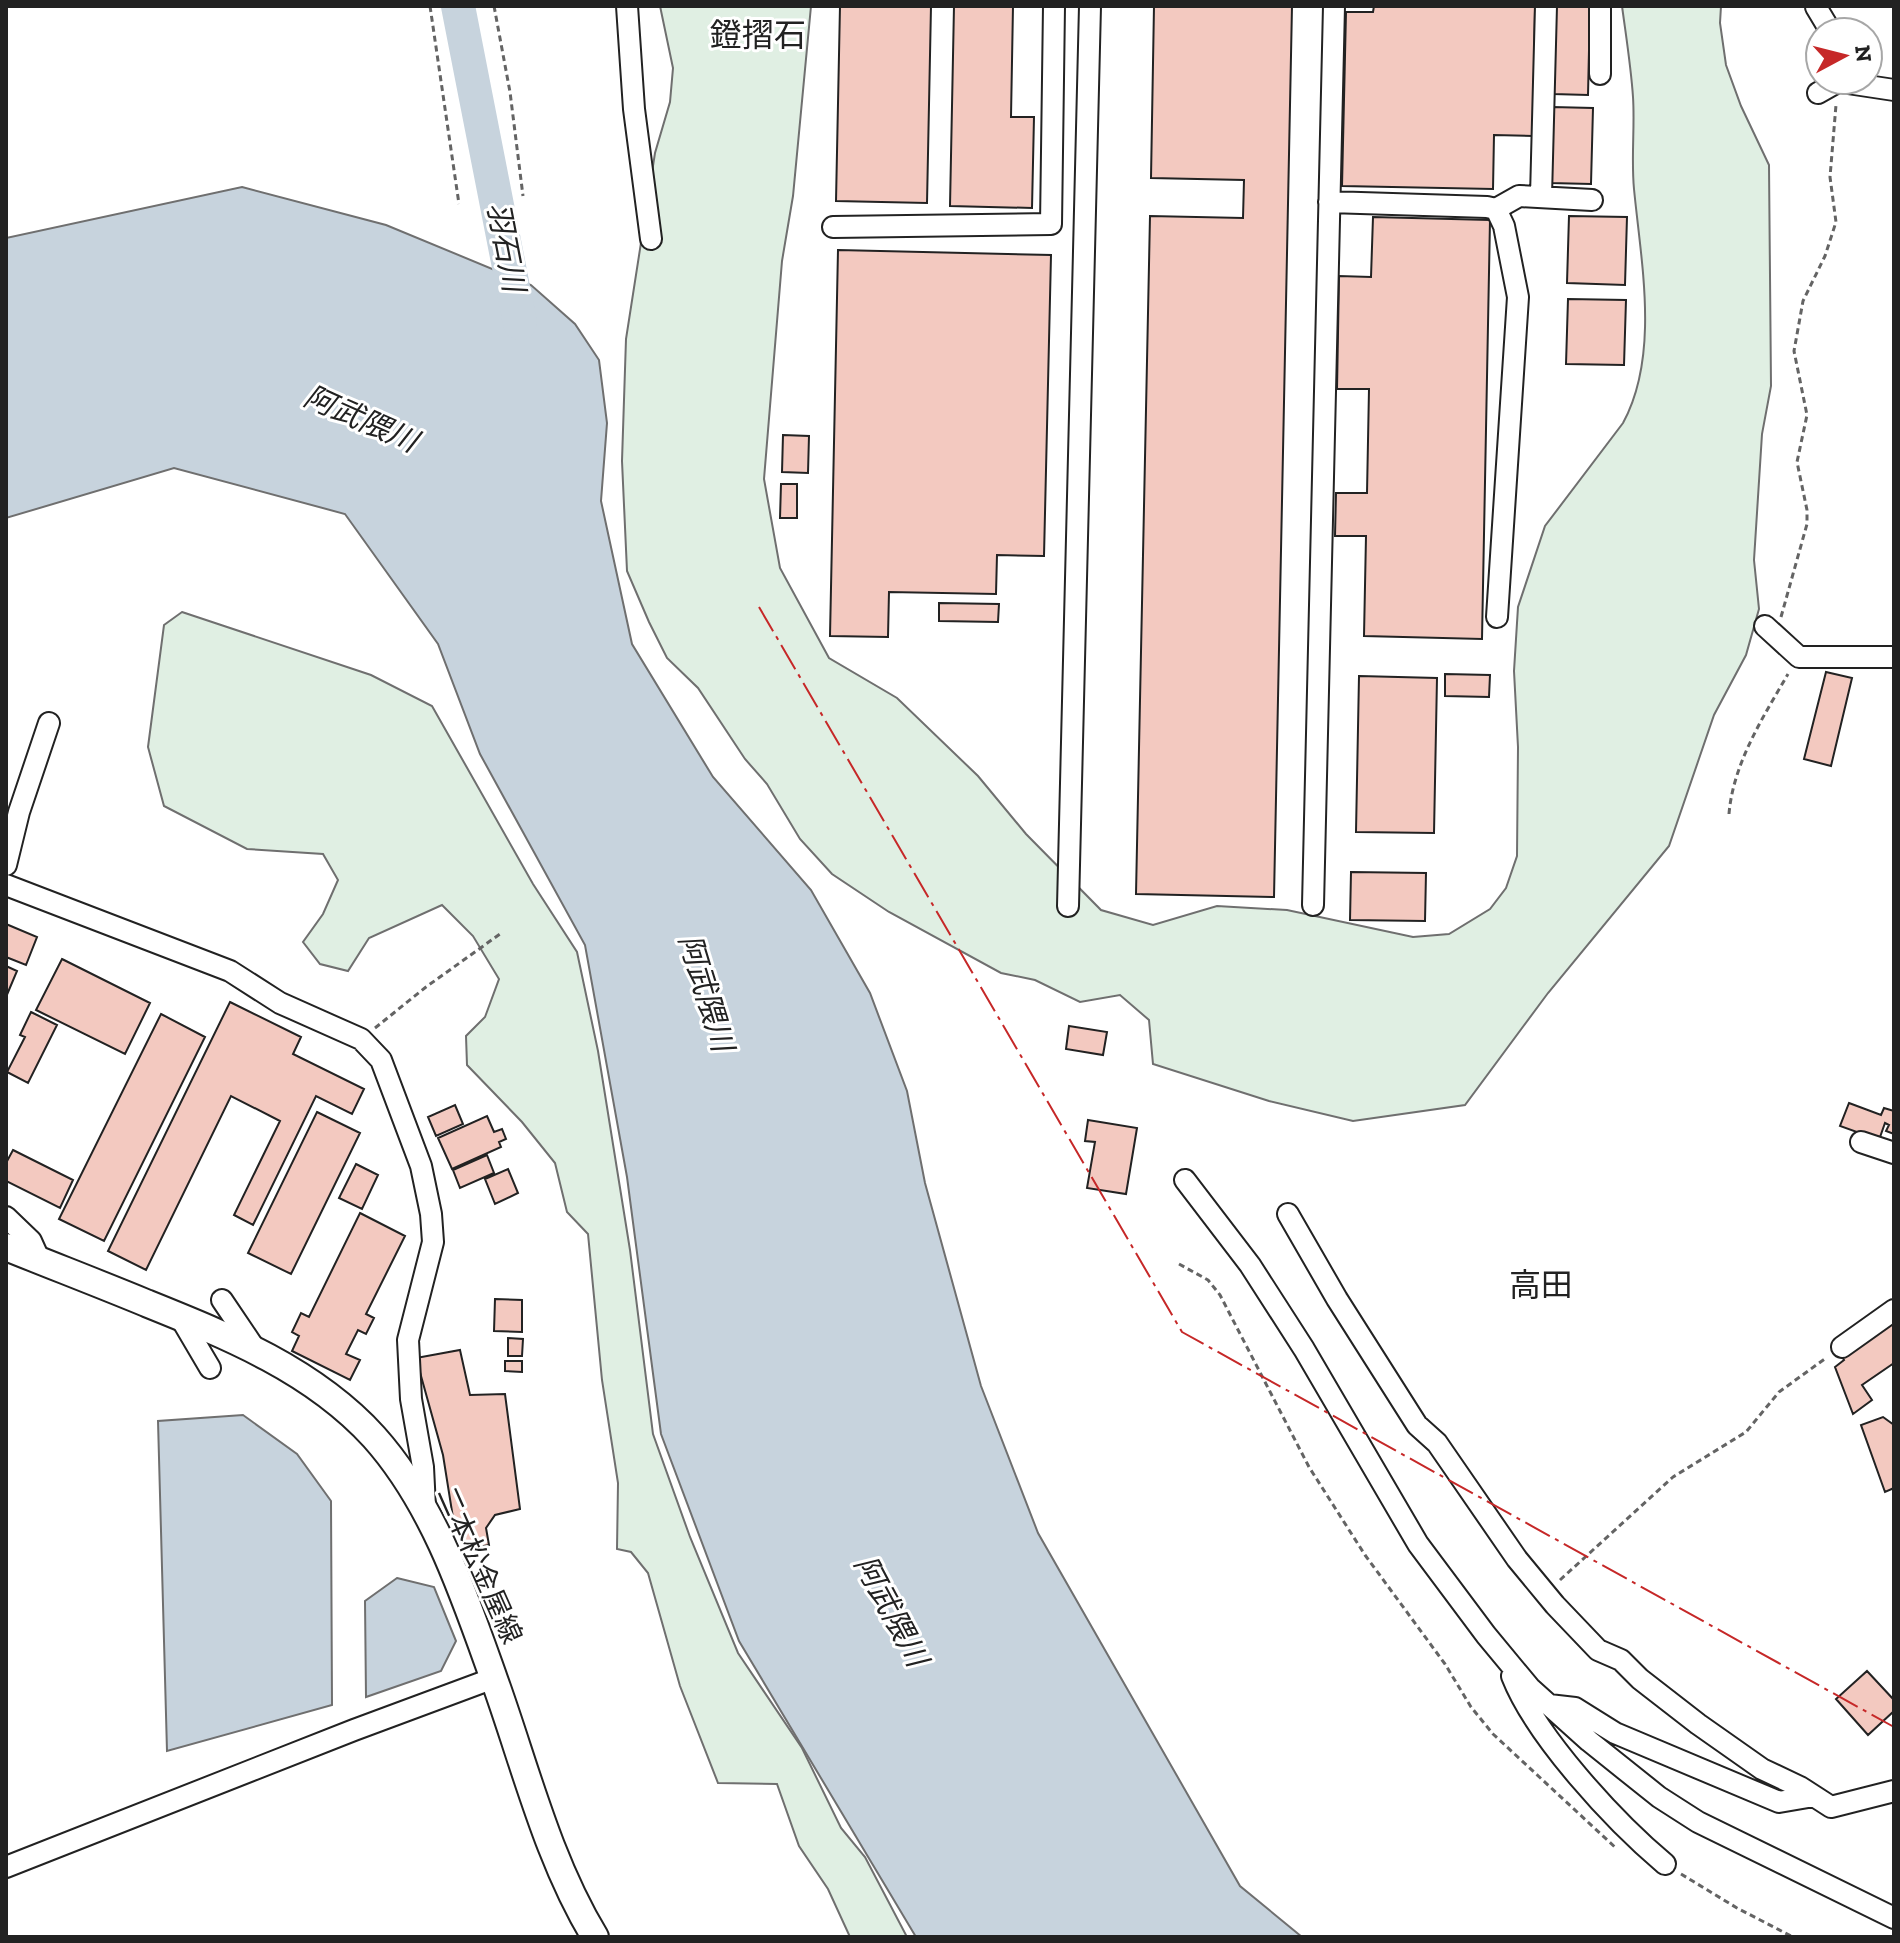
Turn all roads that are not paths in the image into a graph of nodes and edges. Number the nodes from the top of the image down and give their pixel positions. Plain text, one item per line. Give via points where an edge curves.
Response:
1 (627, 6) edge
2 (1054, 6) edge
3 (1069, 6) edge
4 (1334, 6) edge
5 (1546, 6) edge
6 (1600, 6) edge
7 (1090, 10) edge
8 (1600, 74) dead end
9 (1541, 196) junction
10 (1592, 200) dead end
11 (1329, 202) junction
12 (1496, 209) junction
13 (833, 227) dead end
14 (651, 239) dead end
15 (1497, 617) dead end
16 (1771, 632) road end
17 (1894, 657) edge
18 (49, 723) dead end
19 (6, 865) edge
20 (6, 885) edge
21 (1313, 905) dead end
22 (1068, 906) dead end
23 (1861, 1142) dead end
24 (1894, 1153) edge
25 (1185, 1180) dead end
26 (1288, 1214) dead end
27 (6, 1217) edge
28 (6, 1247) edge
29 (40, 1261) junction
30 (222, 1300) dead end
31 (1894, 1310) edge
32 (180, 1317) junction
33 (1842, 1347) road end
34 (255, 1349) junction
35 (210, 1368) dead end
36 (425, 1511) junction
37 (1506, 1661) junction
38 (494, 1678) junction
39 (1549, 1705) junction
40 (1894, 1791) edge
41 (1814, 1796) junction
42 (1665, 1864) road end
43 (6, 1867) edge
44 (1894, 1918) edge
45 (595, 1937) edge

1 - 14 street
2 - 13 street via 1051,224
3 - 7 street
4 - 11 street
5 - 9 street
6 - 8 street
7 - 22 street
9 - 10 street
9 - 12 street via 1519,196
11 - 12 street
11 - 21 street
12 - 15 street via 1518,297
16 - 17 street via 1799,657
18 - 19 street
20 - 36 street via 230,971 280,1003 361,1039 381,1060 421,1166 431,1214 433,1242 408,1340
23 - 24 street
25 - 37 street via 1250,1265 1304,1349 1418,1544
26 - 41 street via 1417,1425 1450,1459 1547,1596 1598,1650 1621,1660 1762,1769
27 - 29 street via 31,1241
28 - 29 main road, 二本松金屋線
29 - 32 main road, 二本松金屋線
30 - 34 street
31 - 33 street
32 - 34 main road, 二本松金屋線
32 - 35 street
34 - 36 main road, 二本松金屋線 via 336,1401 374,1437
36 - 38 main road, 二本松金屋線
37 - 39 street
37 - 42 street via 1521,1697 1551,1741
38 - 43 street
38 - 45 main road, 二本松金屋線 via 561,1870
39 - 41 street via 1575,1708 1615,1733 1779,1802
39 - 44 street via 1624,1769 1698,1822
40 - 41 street via 1831,1807

